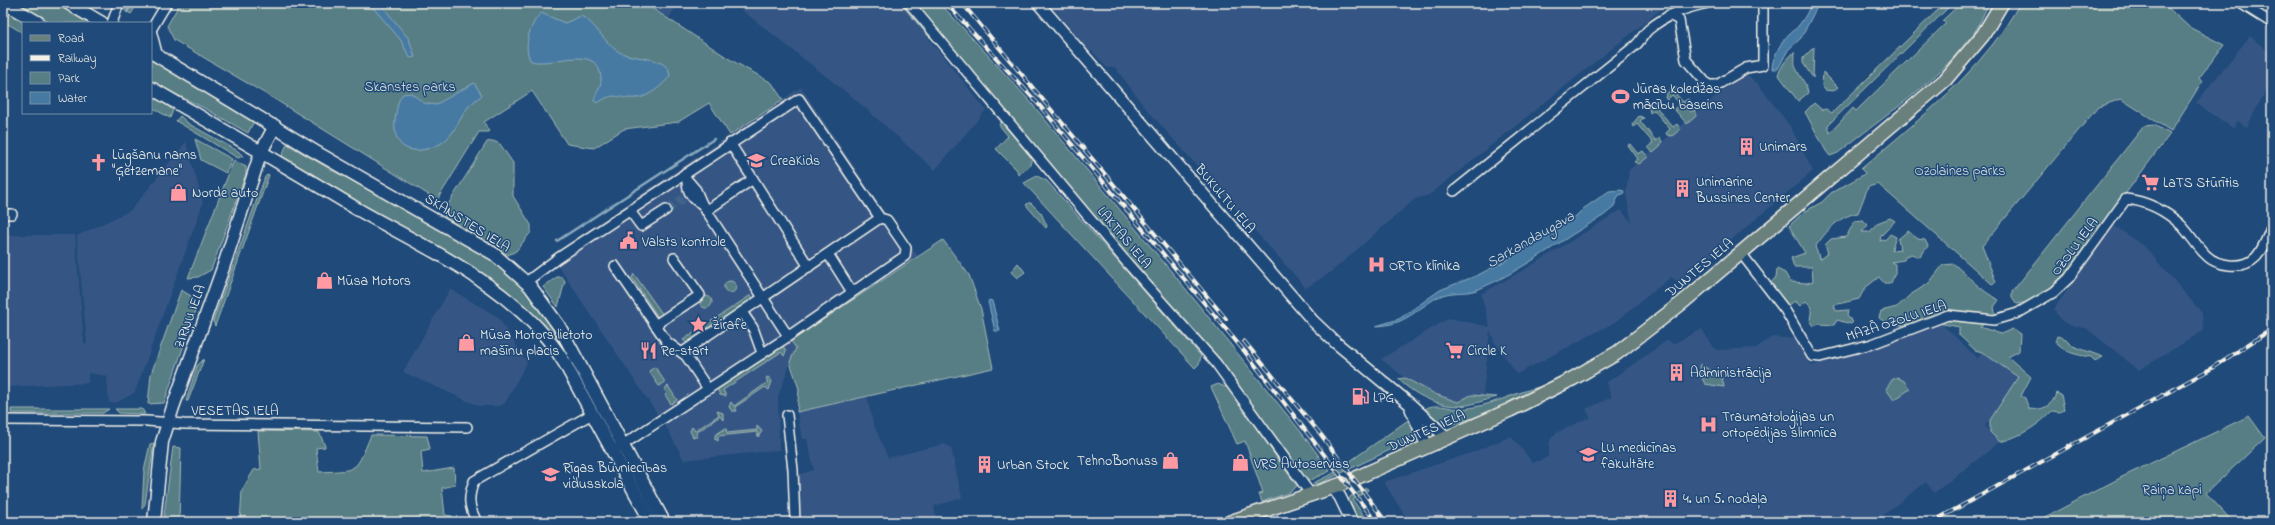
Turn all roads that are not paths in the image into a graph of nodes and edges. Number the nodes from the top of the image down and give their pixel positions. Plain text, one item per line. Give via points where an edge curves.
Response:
1 (4, 3) edge
2 (68, 3) edge
3 (120, 3) edge
4 (167, 3) edge
5 (909, 3) edge
6 (1038, 3) edge
7 (1708, 3) edge
8 (1764, 3) edge
9 (2002, 3) edge
10 (2240, 3) edge
11 (1669, 15) junction
12 (37, 22) edge
13 (100, 22) edge
14 (112, 22) edge
15 (2272, 23) edge
16 (152, 28) edge
17 (152, 36) edge
18 (155, 54) edge
19 (152, 89) edge
20 (275, 126) junction
21 (730, 143) junction
22 (261, 152) junction
23 (685, 179) junction
24 (753, 179) junction
25 (1454, 191) dead end
26 (704, 208) junction
27 (666, 210) tunnel mouth
28 (630, 211) junction
29 (880, 218) junction
30 (2272, 226) edge
31 (1741, 253) junction
32 (828, 254) junction
33 (674, 258) dead end
34 (615, 266) dead end
35 (809, 267) junction
36 (526, 282) junction
37 (852, 292) junction
38 (763, 297) junction
39 (742, 312) junction
40 (1994, 320) joint
41 (655, 324) junction
42 (788, 336) junction
43 (682, 352) junction
44 (762, 353) junction
45 (708, 388) junction
46 (1404, 399) junction
47 (592, 414) junction
48 (787, 415) dead end
49 (3, 420) edge
50 (168, 423) junction
51 (467, 427) dead end
52 (1446, 437) junction
53 (1427, 446) junction
54 (618, 448) junction
55 (1358, 477) dead end
56 (1337, 486) joint
57 (1312, 496) junction
58 (1349, 518) edge
59 (154, 522) edge
60 (477, 522) edge
61 (651, 522) edge
62 (664, 522) edge
63 (795, 522) edge
64 (1230, 522) edge

1 - 12 main road
2 - 13 main road
3 - 14 street
4 - 16 street
5 - 57 street, LAKTAS IELA via 1147,286 1216,363
6 - 46 street, BUKULTU IELA via 1313,322
7 - 11 street via 1683,8
8 - 11 street via 1763,65 1746,68 1718,85 1708,85 1686,60 1679,20
9 - 31 main road, DUNTES IELA via 1983,34 1945,80
10 - 15 street
11 - 25 street via 1647,31 1636,45
17 - 18 street
18 - 20 main road, SKANSTES IELA
19 - 22 main road, SKANSTES IELA
20 - 22 main road, ZIRŅU IELA
20 - 36 main road, SKANSTES IELA via 481,246 507,264
21 - 23 street
21 - 24 street
21 - 29 street via 799,99
22 - 47 main road, SKANSTES IELA via 470,274 506,298 535,324 555,348
22 - 50 main road, ZIRŅU IELA
23 - 26 street via 696,190
23 - 26 street via 687,197
23 - 28 street
24 - 26 street
24 - 35 street
26 - 38 street
27 - 28 street via 641,226
28 - 36 street
29 - 32 street
29 - 37 street via 887,220 906,248 904,256
30 - 40 street, OZOLU IELA via 2260,253 2251,262 2243,265 2221,264 2205,254 2181,225 2167,214 2138,200 2126,199 2069,278 2054,292 2018,313
31 - 40 street, MAZĀ OZOLU IELA via 1776,297 1812,356 1828,356 1872,344 1948,315
31 - 52 main road, DUNTES IELA via 1654,325 1606,360 1516,407
32 - 35 street
32 - 37 street
33 - 41 street via 700,295
34 - 41 street
35 - 38 street
36 - 54 main road, SKANSTES IELA via 559,326
37 - 42 street
38 - 39 street
38 - 42 street
39 - 43 street
39 - 44 street via 753,328
41 - 43 street via 667,342
42 - 44 street
43 - 45 street
44 - 45 street
45 - 54 street
46 - 52 street, BUKULTU IELA
46 - 53 street, BUKULTU IELA
47 - 54 main road, SKANSTES IELA
47 - 60 street via 474,481 468,496 472,514
48 - 63 street
49 - 50 street, VESETAS IELA
50 - 51 street, VESETAS IELA
50 - 59 main road, ZIRŅU IELA via 160,457
52 - 53 main road, DUNTES IELA
53 - 55 main road, DUNTES IELA
54 - 61 main road, SKANSTES IELA
54 - 62 main road, SKANSTES IELA
56 - 57 main road
56 - 58 street
57 - 64 main road

